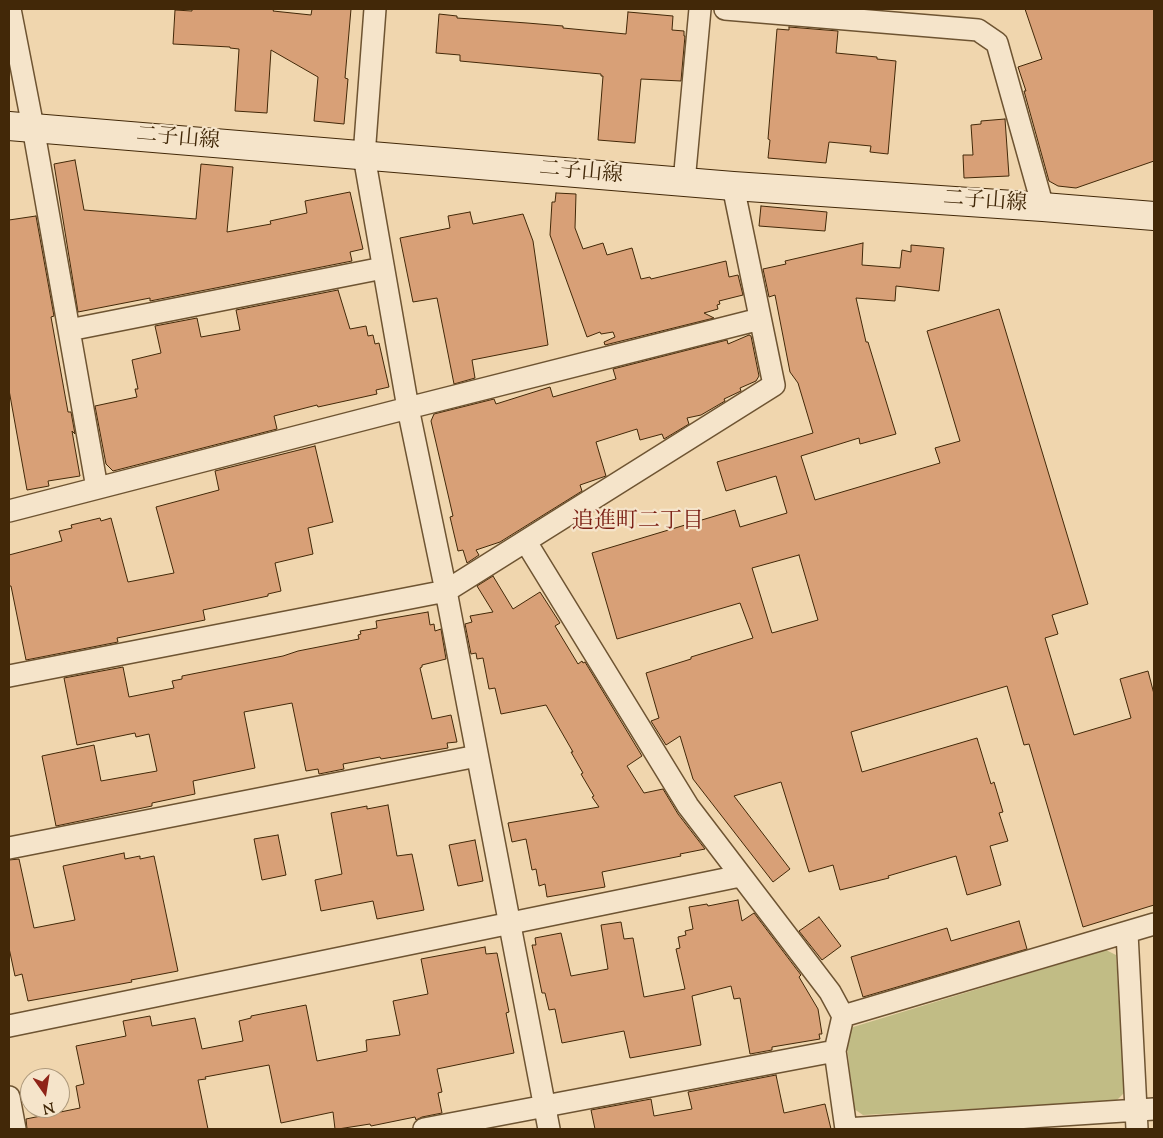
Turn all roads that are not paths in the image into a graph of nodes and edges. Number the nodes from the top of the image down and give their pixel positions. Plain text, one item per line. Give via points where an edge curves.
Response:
1 (10, 9) edge
2 (375, 9) edge
3 (700, 9) edge
4 (725, 9) edge
5 (21, 126) edge
6 (364, 156) junction
7 (684, 182) junction
8 (733, 186) junction
9 (1043, 207) junction
10 (1154, 216) edge
11 (384, 268) junction
12 (760, 320) junction
13 (69, 330) junction
14 (408, 408) junction
15 (97, 488) junction
16 (9, 511) edge
17 (526, 542) junction
18 (446, 591) junction
19 (9, 676) edge
20 (478, 756) junction
21 (9, 848) edge
22 (740, 876) junction
23 (509, 923) junction
24 (1154, 924) edge
25 (1127, 932) junction
26 (843, 1016) junction
27 (9, 1026) edge
28 (835, 1051) junction
29 (9, 1097) edge
30 (545, 1107) junction
31 (1142, 1116) edge
32 (15, 1129) edge
33 (424, 1129) edge
34 (549, 1129) edge
35 (846, 1129) edge

1 - 5 street
2 - 6 street
3 - 7 street
4 - 9 street via 978,30 997,43
5 - 6 street, 二子山線
5 - 13 street
6 - 7 street, 二子山線
6 - 11 street
7 - 8 street, 二子山線
8 - 9 street, 二子山線
8 - 12 street
9 - 10 street, 二子山線
11 - 13 street
11 - 14 street
12 - 14 street
12 - 17 street via 774,385
13 - 15 street
14 - 15 street
14 - 18 street
15 - 16 street
17 - 18 street
17 - 22 street via 688,806
18 - 19 street
18 - 20 street
20 - 21 street
20 - 23 street
22 - 23 street
22 - 26 street via 830,992
23 - 27 street
23 - 30 street
24 - 25 street
25 - 26 street
25 - 31 street
26 - 28 street
28 - 30 street
28 - 35 street
29 - 32 street
30 - 33 street
30 - 34 street
31 - 35 street

